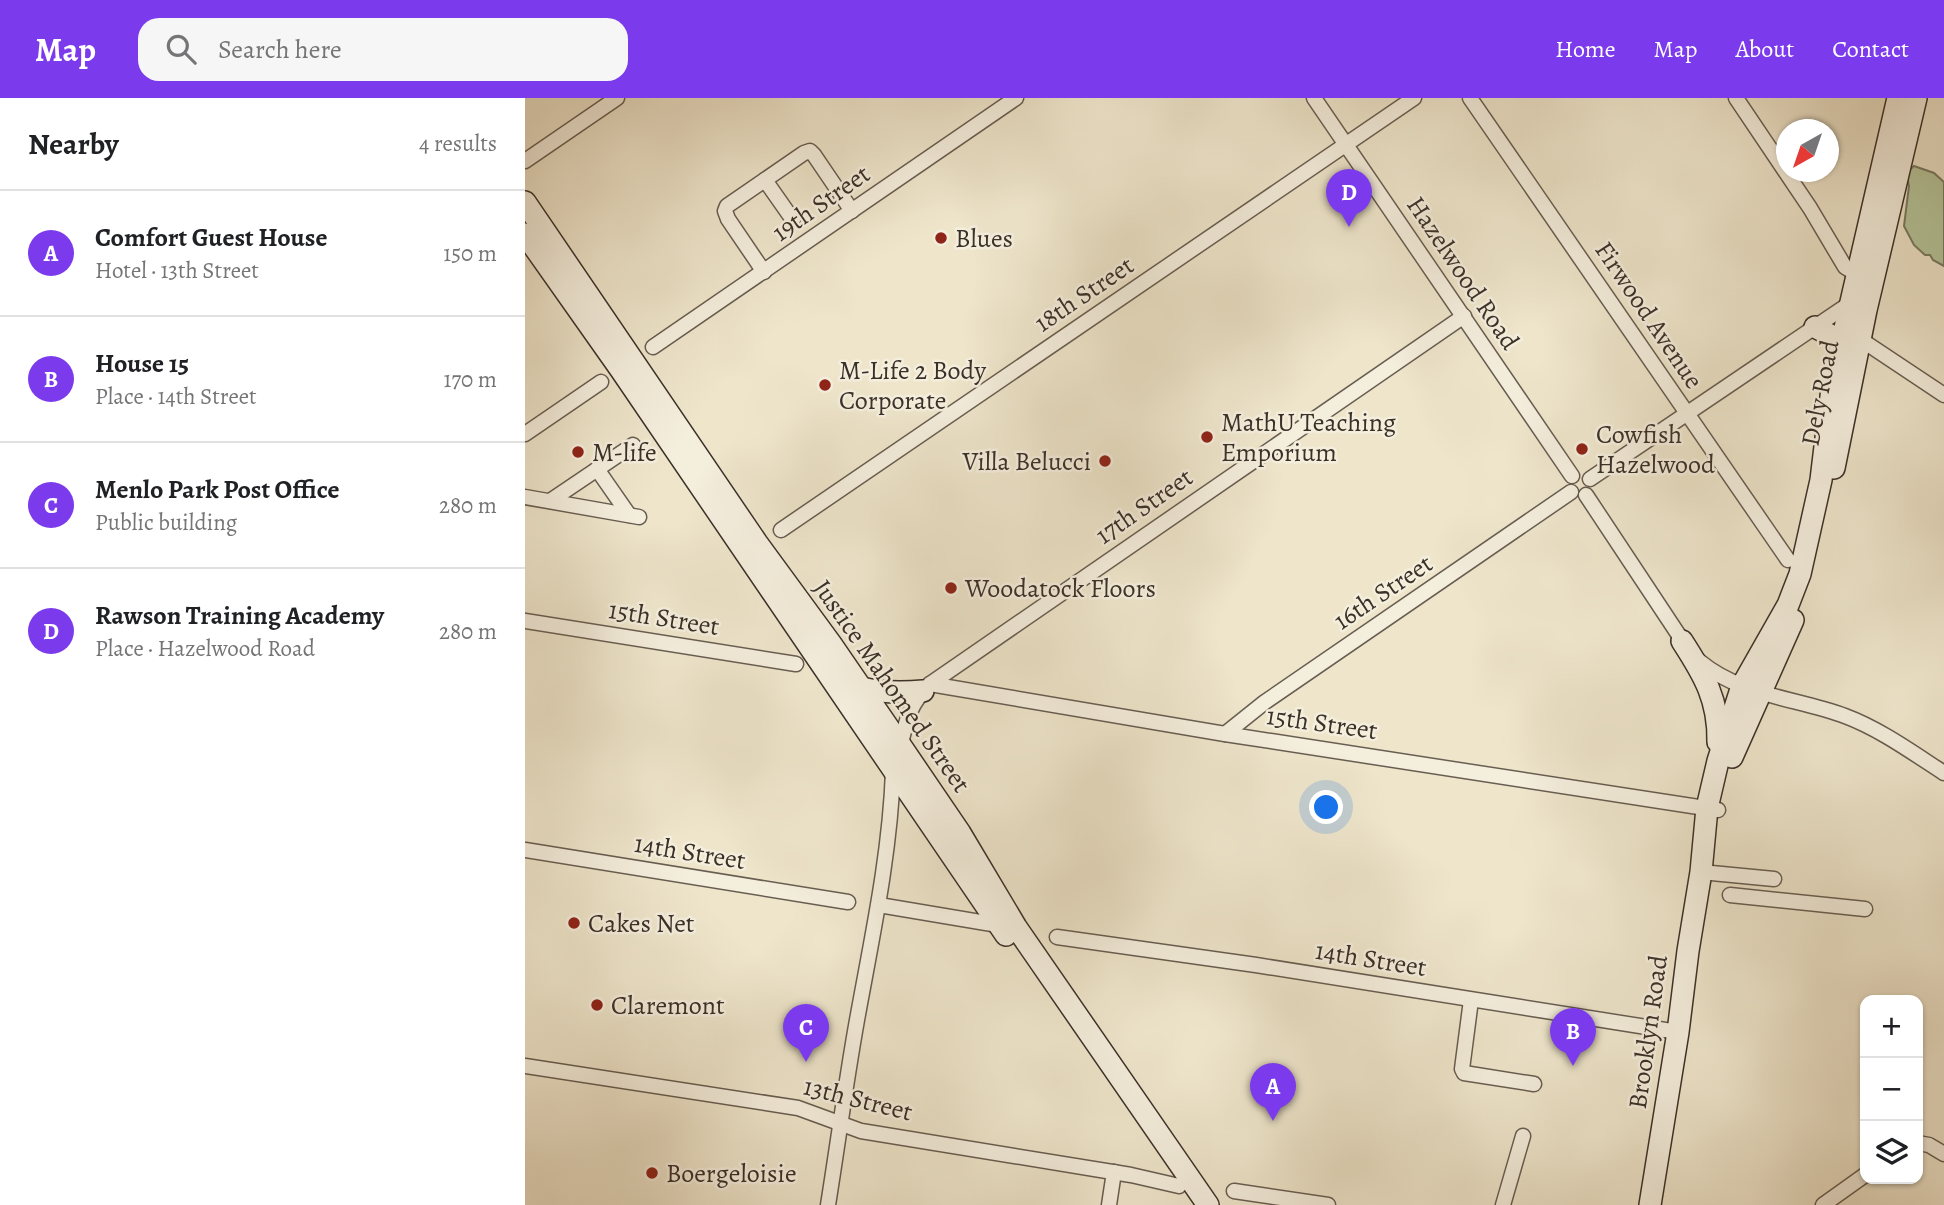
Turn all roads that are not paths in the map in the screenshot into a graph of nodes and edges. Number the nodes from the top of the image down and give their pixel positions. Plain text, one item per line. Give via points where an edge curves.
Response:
1 (617, 98) edge
2 (1016, 98) edge
3 (1314, 98) edge
4 (1414, 98) edge
5 (1470, 98) edge
6 (1735, 98) edge
7 (1898, 98) edge
8 (1916, 98) edge
9 (1346, 145) junction
10 (525, 161) edge
11 (765, 180) junction
12 (525, 202) edge
13 (852, 211) junction
14 (793, 220) dead end
15 (525, 234) edge
16 (1873, 244) junction
17 (1835, 247) junction
18 (1858, 270) junction
19 (764, 272) junction
20 (1850, 304) junction
21 (1464, 316) junction
22 (1815, 327) junction
23 (1850, 342) junction
24 (653, 347) dead end
25 (601, 382) dead end
26 (1944, 395) edge
27 (1687, 414) junction
28 (525, 434) edge
29 (633, 444) dead end
30 (597, 469) junction
31 (1572, 476) junction
32 (1590, 479) junction
33 (1579, 494) junction
34 (525, 497) edge
35 (550, 501) junction
36 (781, 530) dead end
37 (1788, 560) dead end
38 (525, 621) edge
39 (1682, 640) junction
40 (796, 664) dead end
41 (927, 687) junction
42 (861, 688) junction
43 (1751, 689) junction
44 (1225, 734) junction
45 (900, 745) junction
46 (1718, 761) junction
47 (894, 768) junction
48 (1944, 773) edge
49 (1713, 809) junction
50 (525, 850) edge
51 (1702, 869) junction
52 (1730, 895) dead end
53 (1761, 898) junction
54 (848, 902) dead end
55 (879, 905) junction
56 (1865, 909) dead end
57 (999, 925) junction
58 (1057, 937) dead end
59 (1471, 1000) junction
60 (1678, 1032) junction
61 (525, 1066) edge
62 (1534, 1084) dead end
63 (840, 1123) junction
64 (1523, 1136) dead end
65 (1114, 1172) junction
66 (1860, 1179) edge
67 (1179, 1186) junction
68 (1234, 1191) dead end
69 (828, 1205) edge
70 (1108, 1205) edge
71 (1191, 1205) edge
72 (1207, 1205) edge
73 (1328, 1205) edge
74 (1503, 1205) edge
75 (1650, 1205) edge
76 (1823, 1205) edge

1 - 10 street
2 - 13 street, 19th Street
3 - 9 street, Hazelwood Road
4 - 9 street, 18th Street
5 - 27 street, Firwood Avenue
6 - 17 street
7 - 16 main road, Dely Road
8 - 16 main road, Dely Road
9 - 21 street, Hazelwood Road
9 - 36 street, 18th Street
11 - 13 street via 810,151
11 - 14 street
11 - 19 street via 725,211
12 - 42 main road, Justice Mahomed Street
13 - 19 street, 19th Street
15 - 47 main road, Justice Mahomed Street
16 - 17 street via 1845,250
16 - 18 main road, Dely Road
16 - 20 main road via 1862,293
16 - 23 main road, Dely Road
17 - 18 street via 1845,267
18 - 20 main road, Dely Road
19 - 24 street, 19th Street
20 - 22 street
20 - 23 main road, Dely Road
21 - 31 street, Hazelwood Road
21 - 41 street, 17th Street
22 - 23 main road
22 - 27 street
23 - 26 street
23 - 43 main road, Dely Road via 1813,574
25 - 28 street
27 - 32 street
27 - 37 street, Firwood Avenue
29 - 30 street
30 - 35 street
30 - 35 street via 634,516
31 - 32 street via 1581,473
31 - 33 street via 1569,485
32 - 33 street via 1591,489
33 - 39 street
33 - 44 street, 16th Street via 1265,702
34 - 35 street
38 - 40 street, 15th Street
39 - 43 street via 1709,668
39 - 46 main road via 1707,682 1716,708
41 - 42 main road via 895,693
41 - 44 street, 15th Street
41 - 45 street, 17th Street via 909,712
42 - 45 main road, Justice Mahomed Street
43 - 46 main road, Brooklyn Road
43 - 48 street via 1855,720
43 - 49 main road, Brooklyn Road
44 - 49 street, 15th Street
45 - 47 street, 17th Street
45 - 72 main road, Justice Mahomed Street via 960,833 1016,928
46 - 49 main road, Brooklyn Road
47 - 55 street, 17th Street
47 - 57 main road, Justice Mahomed Street
49 - 51 main road, Brooklyn Road
50 - 54 street, 14th Street
51 - 53 street via 1769,879
51 - 60 main road, Brooklyn Road
52 - 53 street
53 - 56 street
55 - 57 street
55 - 63 street, 17th Street
57 - 67 main road, Justice Mahomed Street
58 - 59 street, 14th Street
59 - 60 street, 14th Street
59 - 62 street via 1464,1073
60 - 75 main road, Brooklyn Road
61 - 63 street, 13th Street via 798,1108
63 - 65 street, 13th Street via 861,1131
63 - 69 street, 17th Street
64 - 74 street
65 - 67 street, 13th Street
65 - 70 street
66 - 76 street
67 - 71 main road, Justice Mahomed Street
68 - 73 street

